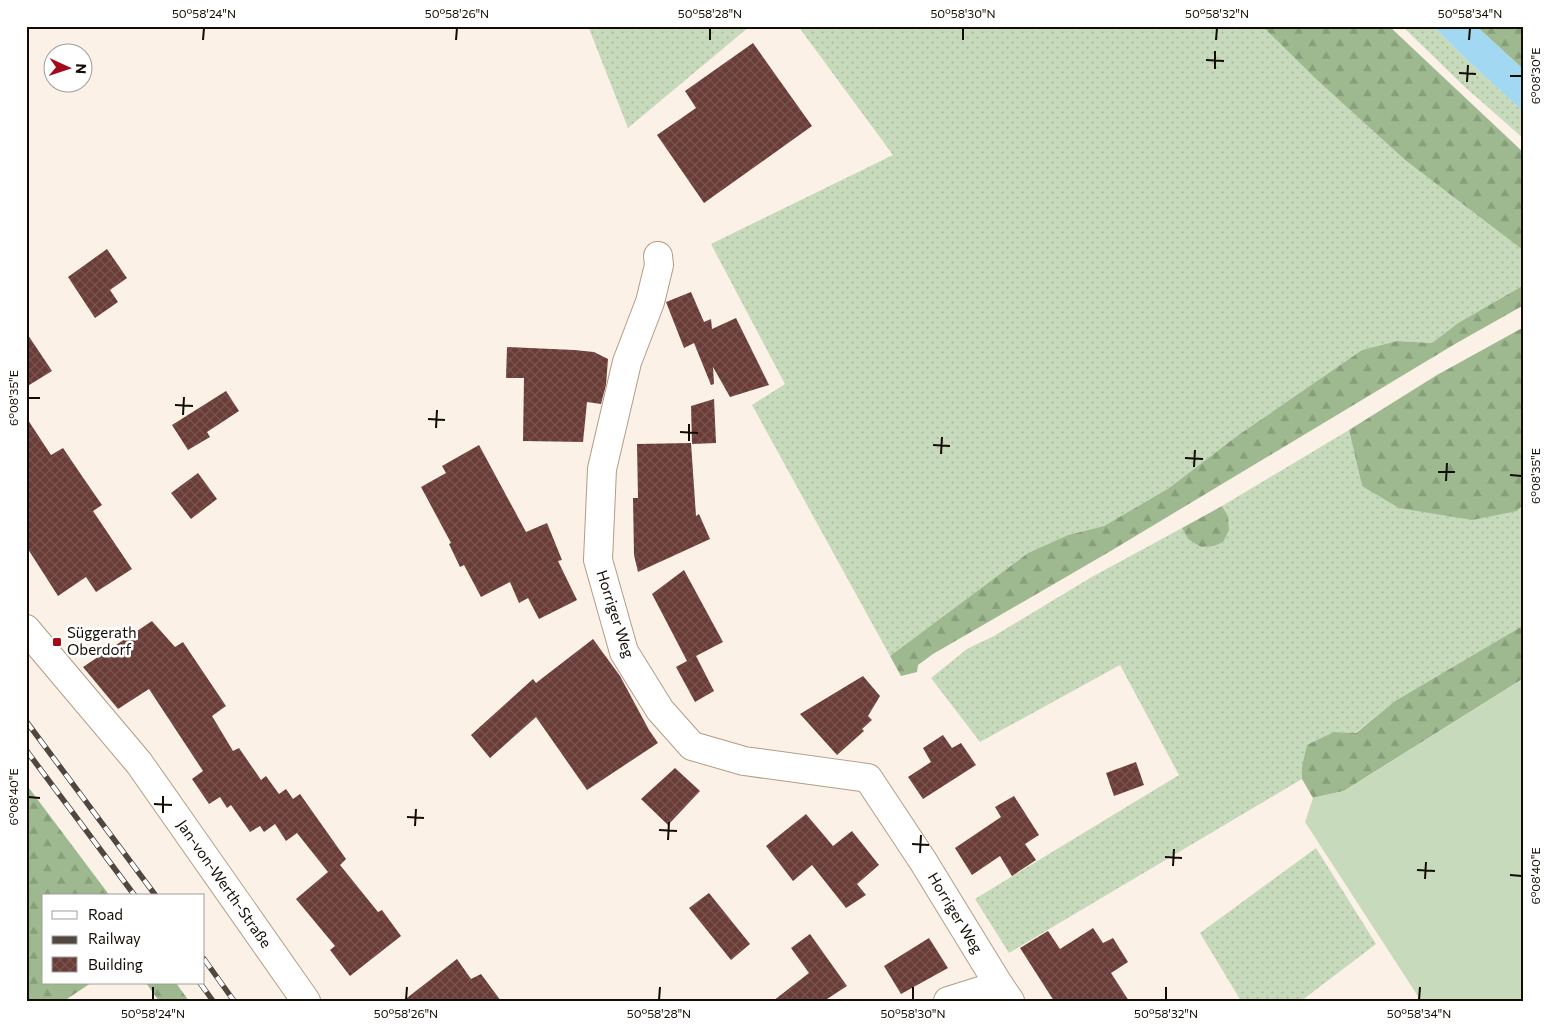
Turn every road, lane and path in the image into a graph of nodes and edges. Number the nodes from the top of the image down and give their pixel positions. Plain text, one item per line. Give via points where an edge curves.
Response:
1 (658, 256) dead end
2 (26, 629) edge
3 (1004, 993) edge
4 (306, 1001) edge
5 (948, 1001) edge

1 - 3 street, Horriger Weg via 659,265 650,302 627,362 602,469 598,560 624,652 660,710 692,746 744,761 868,778
2 - 4 street, Jan-von-Werth-Straße via 139,763
3 - 5 street

